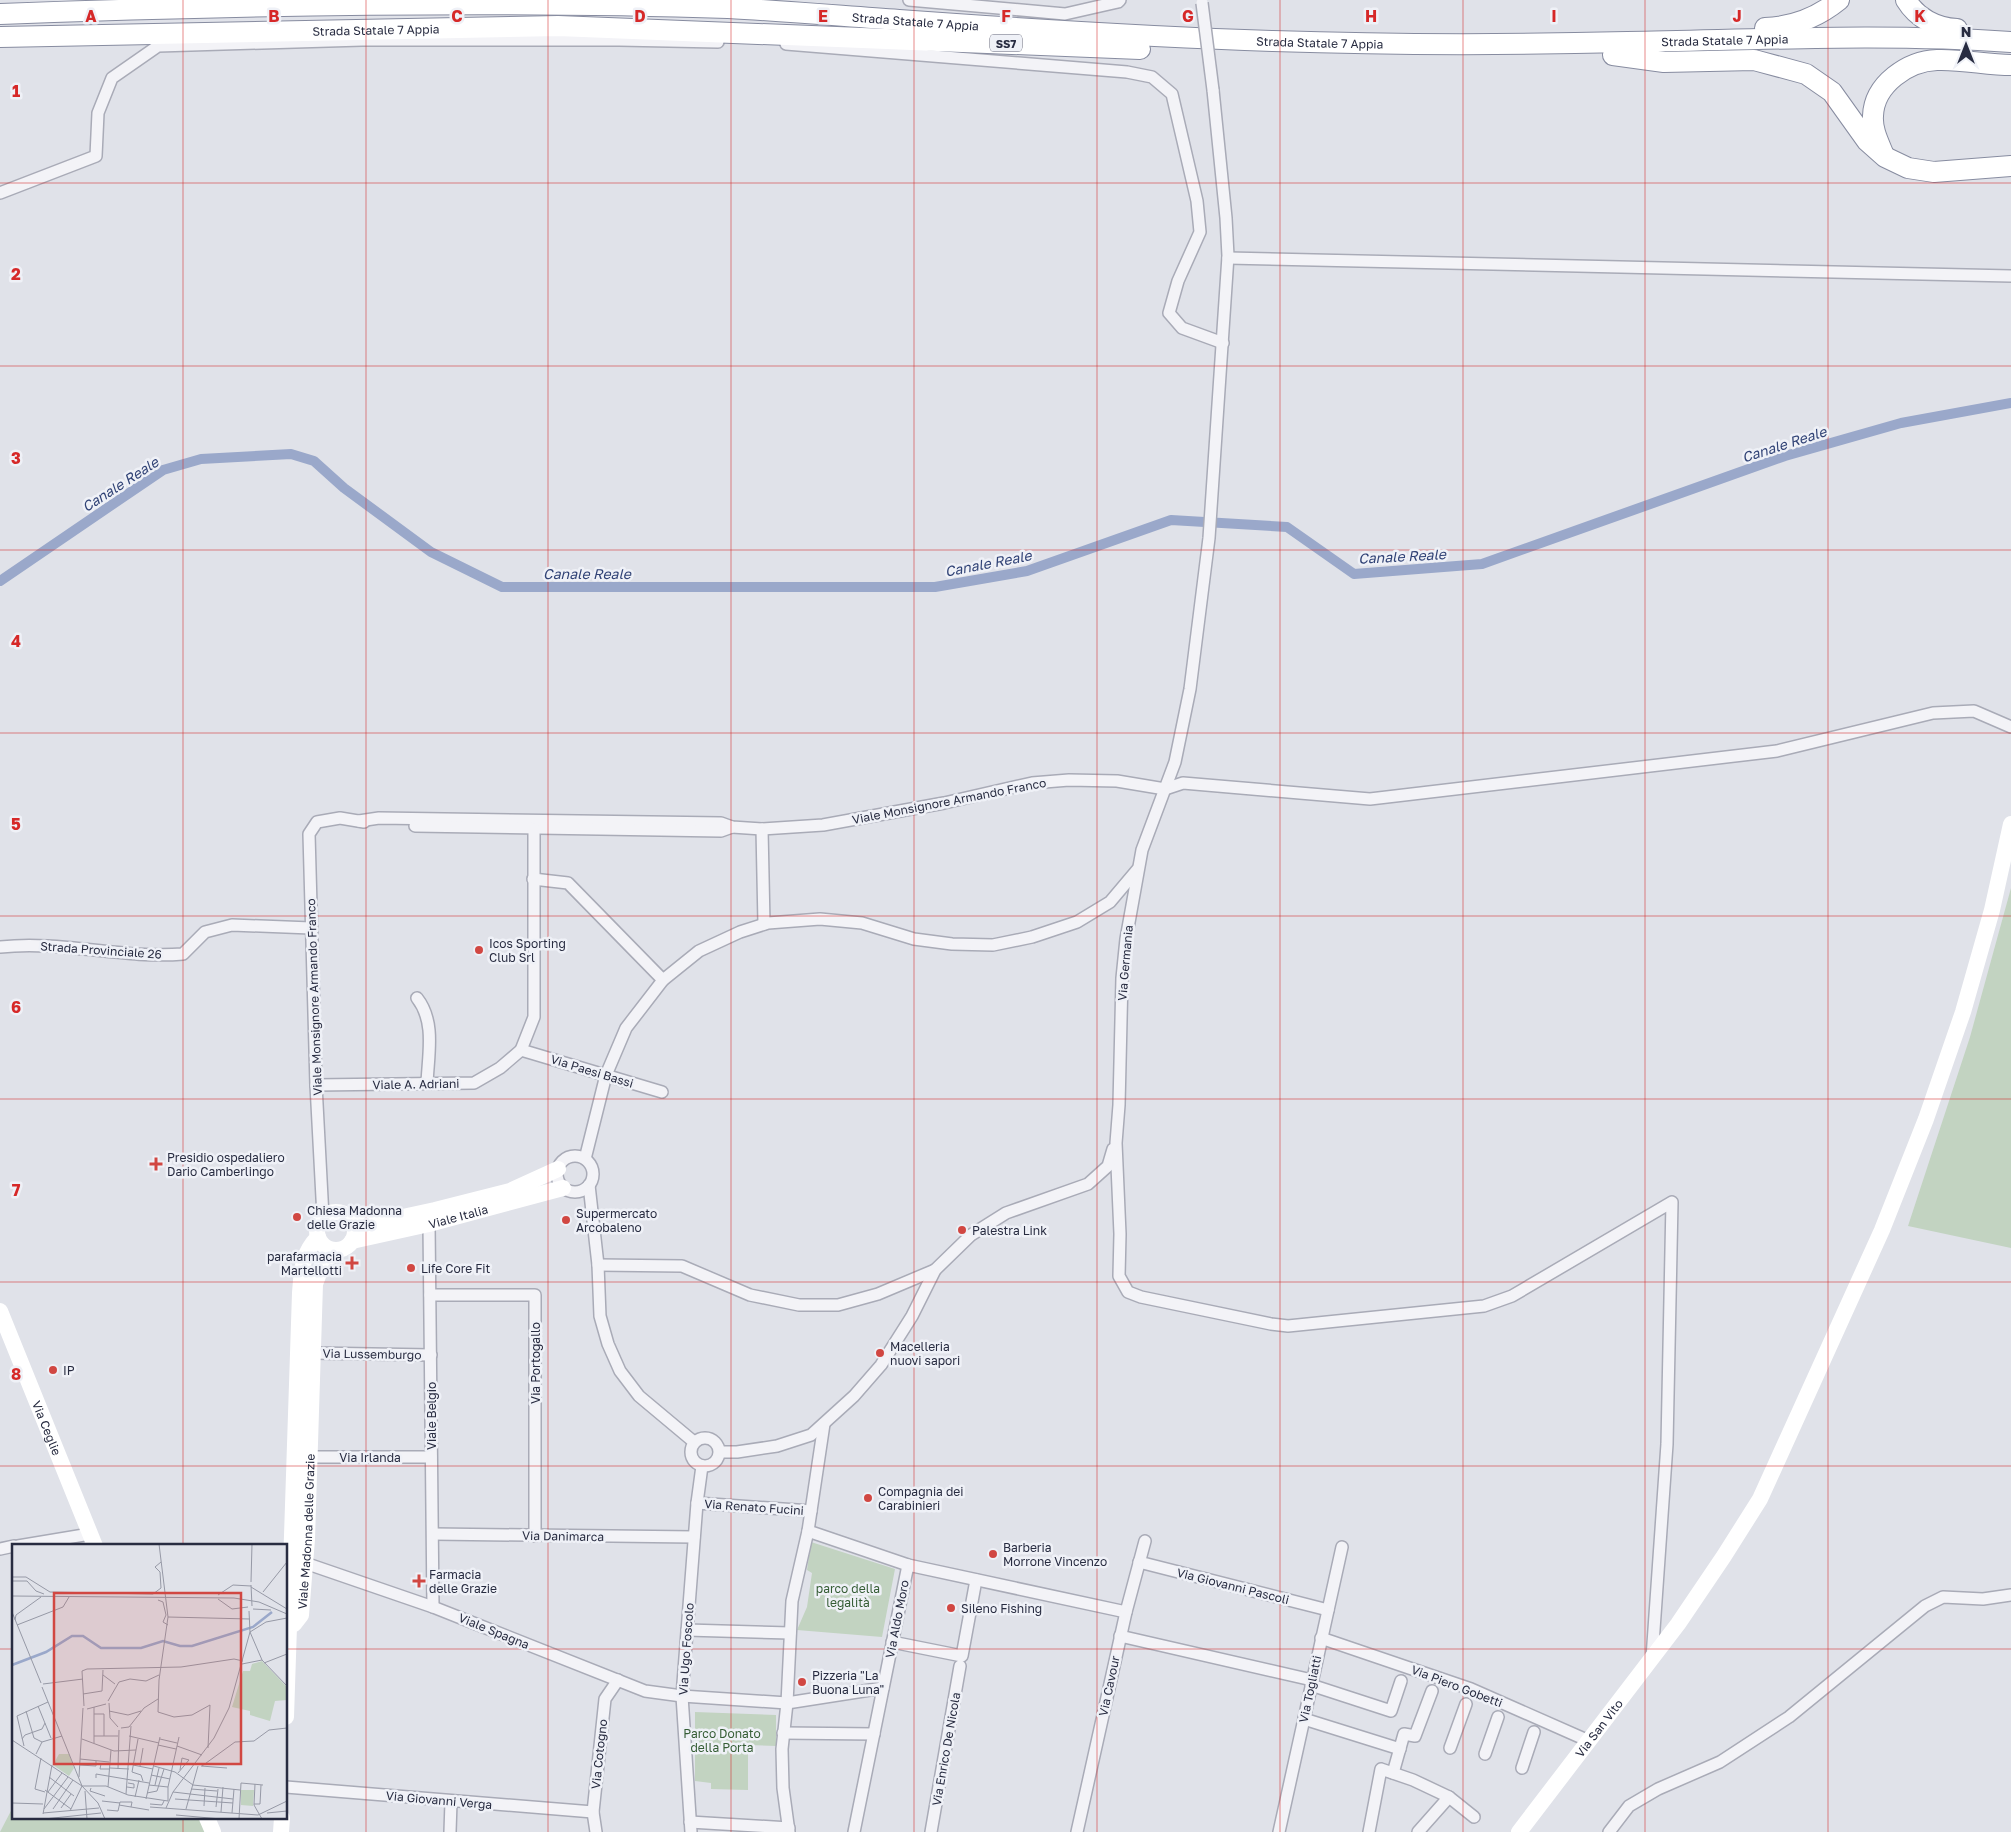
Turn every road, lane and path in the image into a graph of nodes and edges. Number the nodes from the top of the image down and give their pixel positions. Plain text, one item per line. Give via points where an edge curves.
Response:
1 (909, 0) edge
2 (1120, 0) edge
3 (1839, 0) edge
4 (1906, 0) edge
5 (1202, 1) edge
6 (0, 14) edge
7 (2011, 33) edge
8 (0, 37) edge
9 (2011, 42) edge
10 (1620, 49) junction
11 (2011, 55) edge
12 (2011, 65) edge
13 (1885, 157) junction
14 (2011, 166) edge
15 (0, 193) edge
16 (1228, 258) junction
17 (2011, 276) edge
18 (1223, 343) junction
19 (2011, 727) edge
20 (1165, 789) junction
21 (359, 820) junction
22 (2011, 824) edge
23 (732, 827) junction
24 (534, 829) junction
25 (762, 829) junction
26 (1138, 868) junction
27 (533, 879) junction
28 (764, 924) junction
29 (312, 928) junction
30 (0, 947) edge
31 (663, 980) junction
32 (417, 998) dead end
33 (521, 1050) junction
34 (606, 1075) junction
35 (427, 1084) junction
36 (316, 1085) junction
37 (662, 1092) dead end
38 (1116, 1142) junction
39 (585, 1159) junction
40 (558, 1168) junction
41 (590, 1185) junction
42 (563, 1188) junction
43 (323, 1216) junction
44 (351, 1220) junction
45 (429, 1224) junction
46 (318, 1237) junction
47 (352, 1241) junction
48 (336, 1250) junction
49 (598, 1265) junction
50 (935, 1270) junction
51 (430, 1295) junction
52 (0, 1311) edge
53 (313, 1353) junction
54 (431, 1355) junction
55 (824, 1424) junction
56 (694, 1442) junction
57 (720, 1452) junction
58 (310, 1457) junction
59 (431, 1457) junction
60 (702, 1466) junction
61 (697, 1502) junction
62 (811, 1511) junction
63 (808, 1531) junction
64 (433, 1534) junction
65 (535, 1536) junction
66 (694, 1537) junction
67 (92, 1540) edge
68 (1145, 1540) dead end
69 (43, 1544) edge
70 (1342, 1547) dead end
71 (1139, 1562) junction
72 (306, 1563) junction
73 (908, 1565) junction
74 (976, 1580) junction
75 (2011, 1596) edge
76 (433, 1607) junction
77 (1328, 1610) junction
78 (1126, 1612) junction
79 (290, 1630) junction
80 (687, 1630) junction
81 (790, 1633) junction
82 (1120, 1636) junction
83 (1321, 1638) junction
84 (892, 1642) junction
85 (1652, 1659) junction
86 (960, 1666) dead end
87 (288, 1674) edge
88 (618, 1680) junction
89 (1401, 1680) dead end
90 (1312, 1682) junction
91 (883, 1688) junction
92 (1432, 1691) dead end
93 (682, 1696) junction
94 (786, 1704) junction
95 (1466, 1704) dead end
96 (1498, 1717) dead end
97 (1304, 1719) junction
98 (1534, 1732) dead end
99 (783, 1733) junction
100 (874, 1734) junction
101 (1589, 1741) junction
102 (1450, 1748) dead end
103 (1400, 1749) junction
104 (1485, 1754) dead end
105 (1522, 1768) dead end
106 (1393, 1773) junction
107 (288, 1787) edge
108 (1449, 1797) junction
109 (451, 1802) junction
110 (593, 1812) junction
111 (1474, 1817) dead end
112 (208, 1820) edge
113 (691, 1827) edge
114 (789, 1830) edge
115 (213, 1832) edge
116 (450, 1832) edge
117 (596, 1832) edge
118 (854, 1832) edge
119 (931, 1832) edge
120 (1077, 1832) edge
121 (1279, 1832) edge
122 (1369, 1832) edge
123 (1418, 1832) edge
124 (1519, 1832) edge
125 (1609, 1832) edge

1 - 2 street via 1065,14
3 - 10 highway via 1802,22 1770,28 1678,31
4 - 7 highway via 1923,19 1943,28
5 - 16 street, Via Germania, bridge
6 - 10 highway, Strada Statale 7 Appia / SS7 via 214,6 500,3 728,8 1025,29 1272,41
8 - 10 highway, Strada Statale 7 Appia / SS7 via 558,26 1272,54 1444,56
9 - 10 highway, Strada Statale 7 Appia / SS7 via 1932,37 1765,38
10 - 11 highway, Strada Statale 7 Appia / SS7 via 1939,50
10 - 13 highway via 1664,62 1754,60 1806,74 1832,92 1867,141
12 - 13 highway via 1937,60 1915,64 1896,74 1880,92 1873,115 1876,137
13 - 14 highway via 1908,168 1934,172
15 - 18 street via 96,156 98,113 112,78 158,46 362,40 773,43 1127,72 1152,77 1172,94 1198,201 1200,232 1178,281 1169,314 1182,328
16 - 17 street
16 - 18 street, Via Germania
18 - 20 street, Via Germania via 1209,538 1190,688 1175,762
19 - 20 street via 1974,711 1933,713 1777,751 1370,799 1183,783
20 - 25 street, Viale Monsignore Armando Franco via 1117,781 1032,783 823,825
20 - 26 street, Via Germania
21 - 23 street, Viale Monsignore Armando Franco via 721,823
21 - 24 street, Viale Monsignore Armando Franco via 374,825
21 - 29 street, Viale Monsignore Armando Franco via 340,818 318,822 309,834
22 - 85 street, Via San Vito via 1992,910 1963,1012 1926,1119 1882,1230 1760,1499
23 - 24 street, Viale Monsignore Armando Franco via 721,831
23 - 25 street, Viale Monsignore Armando Franco
24 - 27 street, Viale A. Adriani
25 - 28 street
26 - 28 street via 1110,902 1077,922 1032,937 993,945 914,939 862,923 820,919
26 - 38 street, Via Germania via 1122,978
27 - 31 street via 568,883
27 - 33 street, Viale A. Adriani via 534,1017
28 - 31 street via 699,951
29 - 30 street, Strada Provinciale 26 via 232,925 205,932 183,954 157,956 23,944
29 - 36 street, Viale Monsignore Armando Franco
31 - 34 street via 626,1028
32 - 35 street via 424,1006 429,1025
33 - 34 street, Via Paesi Bassi
33 - 35 street, Viale A. Adriani via 500,1068 474,1083
34 - 37 street, Via Paesi Bassi
34 - 39 street
35 - 36 street, Viale A. Adriani
36 - 43 street, Viale Monsignore Armando Franco
38 - 50 street via 1108,1166 1088,1184 1006,1213 971,1235
38 - 85 street via 1119,1276 1128,1292 1288,1326 1484,1306 1512,1296 1672,1202 1666,1444
39 - 40 street via 571,1157
39 - 41 street via 593,1173
40 - 42 street via 557,1178
40 - 44 street, Viale Italia via 510,1191 435,1210 375,1223
41 - 42 street via 579,1192 568,1192
41 - 49 street
42 - 45 street, Viale Italia
43 - 44 street via 335,1212
43 - 46 street via 319,1222
44 - 47 street via 355,1227
45 - 47 street, Viale Italia
45 - 51 street, Viale Belgio
46 - 48 street via 323,1245
46 - 79 street, Viale Madonna delle Grazie via 303,1258 300,1293
47 - 48 street
48 - 53 street, Viale Madonna delle Grazie via 323,1263 315,1284
49 - 50 street via 682,1266 750,1295 799,1306 838,1306 878,1294
49 - 56 street via 600,1316 620,1371 639,1396
50 - 55 street via 912,1316 881,1365
51 - 54 street, Viale Belgio
51 - 65 street, Via Portogallo via 534,1296
52 - 67 street, Via Ceglie
53 - 54 street, Via Lussemburgo
53 - 58 street, Viale Madonna delle Grazie
54 - 59 street, Viale Belgio
55 - 57 street via 811,1435 776,1446
55 - 62 street
56 - 57 street via 706,1437 713,1439
56 - 60 street via 693,1459
57 - 60 street via 713,1464
58 - 59 street, Via Irlanda
58 - 72 street, Viale Madonna delle Grazie
59 - 64 street, Viale Belgio
60 - 61 street, Via Ugo Foscolo
61 - 62 street, Via Renato Fucini
61 - 66 street, Via Ugo Foscolo
62 - 63 street
63 - 73 street
63 - 81 street via 792,1601
64 - 65 street, Via Danimarca
64 - 76 street, Viale Belgio
65 - 66 street, Via Danimarca
66 - 80 street, Via Ugo Foscolo
67 - 69 street
68 - 71 street, Via Cavour
70 - 77 street, Via Togliatti
71 - 77 street, Via Giovanni Pascoli
71 - 78 street, Via Cavour
72 - 76 street, Viale Spagna
72 - 79 street, Viale Madonna delle Grazie via 301,1614
73 - 74 street, Via Aldo Moro
73 - 84 street, Via Aldo Moro
74 - 78 street, Via Aldo Moro
74 - 84 street via 962,1656
75 - 125 street via 1983,1599 1943,1597 1925,1606 1789,1717 1720,1762 1658,1789 1629,1806
76 - 88 street, Viale Spagna
77 - 83 street, Via Togliatti
78 - 82 street, Via Cavour
79 - 87 street
80 - 81 street
80 - 93 street, Via Ugo Foscolo
81 - 94 street
82 - 90 street
82 - 120 street, Via Cavour
83 - 90 street, Via Togliatti
83 - 101 street, Via Piero Gobetti via 1471,1689
84 - 91 street, Via Aldo Moro
85 - 101 street, Via San Vito
86 - 119 street, Via Enrico De Nicola
88 - 93 street, Viale Spagna via 645,1691
88 - 110 street, Via Cotogno via 605,1699
89 - 90 street via 1390,1711
90 - 97 street, Via Togliatti
91 - 94 street, Viale Spagna
91 - 100 street, Via Aldo Moro
92 - 103 street via 1415,1736 1404,1734
93 - 94 street, Viale Spagna
93 - 113 street, Via Ugo Foscolo
94 - 99 street
95 - 102 street
96 - 104 street
97 - 103 street
97 - 121 street, Via Togliatti
98 - 105 street
99 - 100 street
99 - 114 street via 782,1788
100 - 118 street, Via Aldo Moro
101 - 124 street, Via San Vito
103 - 106 street
106 - 108 street
106 - 122 street via 1381,1769
107 - 109 street, Via Giovanni Verga
108 - 111 street
108 - 123 street
109 - 110 street, Via Giovanni Verga
109 - 116 street
110 - 117 street, Via Cotogno
112 - 115 street
113 - 114 street

